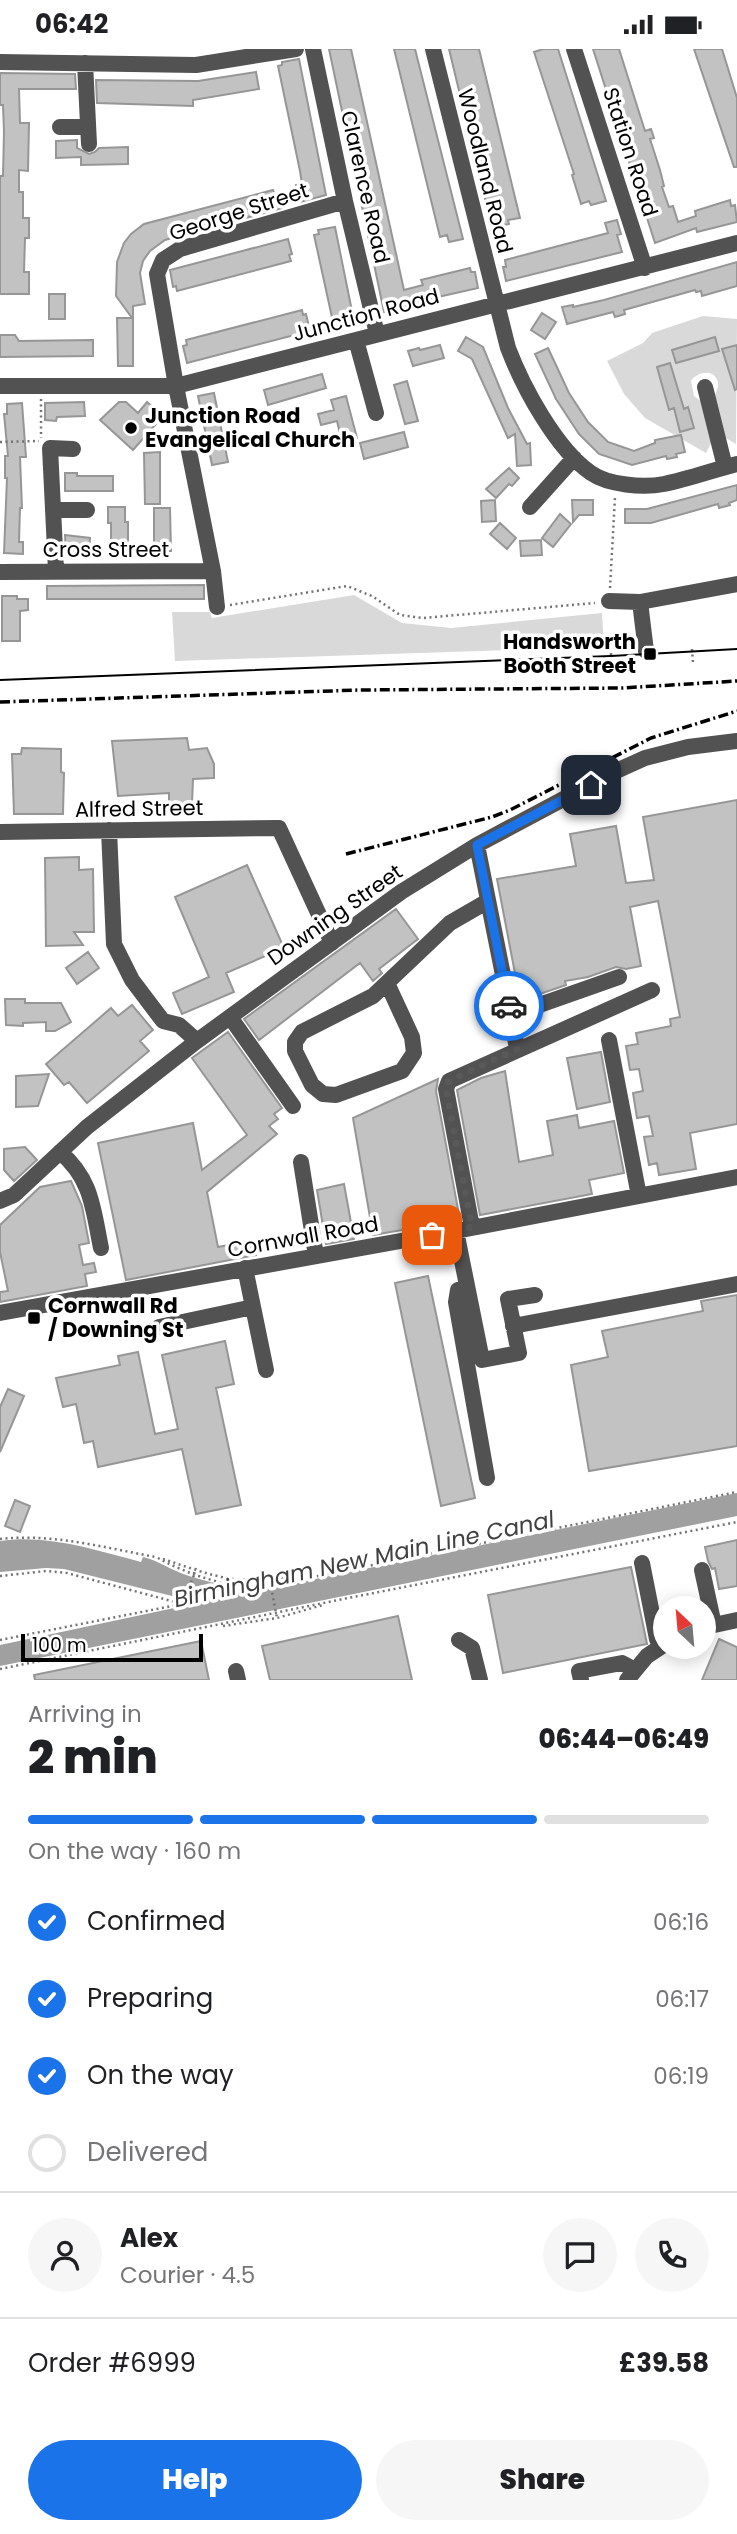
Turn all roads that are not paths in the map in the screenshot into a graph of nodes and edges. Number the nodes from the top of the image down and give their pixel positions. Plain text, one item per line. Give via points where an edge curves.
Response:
1 (296, 49) edge
2 (313, 49) edge
3 (433, 49) edge
4 (574, 49) edge
5 (136, 57) edge
6 (0, 62) edge
7 (85, 63) junction
8 (60, 127) dead end
9 (87, 127) junction
10 (89, 144) dead end
11 (345, 201) junction
12 (737, 243) edge
13 (645, 268) junction
14 (496, 303) junction
15 (377, 334) junction
16 (356, 340) junction
17 (0, 386) edge
18 (176, 386) junction
19 (705, 387) dead end
20 (376, 413) dead end
21 (73, 449) dead end
22 (573, 458) junction
23 (731, 465) edge
24 (530, 507) dead end
25 (53, 510) junction
26 (87, 510) dead end
27 (56, 570) junction
28 (213, 571) junction
29 (0, 572) edge
30 (737, 584) edge
31 (609, 601) road end
32 (640, 602) junction
33 (217, 607) road end
34 (646, 651) dead end
35 (737, 741) edge
36 (110, 830) junction
37 (0, 832) edge
38 (477, 845) junction
39 (488, 901) junction
40 (332, 943) junction
41 (619, 977) dead end
42 (387, 983) junction
43 (652, 990) dead end
44 (511, 1015) junction
45 (230, 1017) junction
46 (609, 1039) dead end
47 (197, 1041) junction
48 (517, 1049) junction
49 (293, 1106) dead end
50 (60, 1152) junction
51 (302, 1162) dead end
52 (737, 1177) edge
53 (639, 1196) junction
54 (0, 1201) edge
55 (464, 1229) junction
56 (101, 1248) dead end
57 (316, 1256) junction
58 (245, 1268) junction
59 (737, 1284) edge
60 (467, 1286) junction
61 (535, 1294) dead end
62 (253, 1307) junction
63 (0, 1313) edge
64 (513, 1325) junction
65 (159, 1327) dead end
66 (266, 1370) dead end
67 (487, 1478) dead end
68 (642, 1563) dead end
69 (702, 1570) dead end
70 (705, 1596) edge
71 (653, 1619) edge
72 (737, 1620) edge
73 (716, 1624) edge
74 (459, 1640) dead end
75 (653, 1654) edge
76 (631, 1675) edge
77 (480, 1680) edge
78 (581, 1680) edge

1 - 5 street via 196,65
2 - 11 street, Clarence Road
3 - 14 street, Woodland Road
4 - 13 street, Station Road
5 - 7 street
6 - 7 street
7 - 9 street
8 - 9 street
9 - 10 street
11 - 15 street, Clarence Road
11 - 18 street, George Street via 180,249 163,260 157,274
12 - 13 street, Junction Road
13 - 14 street, Junction Road
14 - 15 street, Junction Road
14 - 22 street, Woodland Road via 517,374
15 - 16 street, Junction Road
16 - 18 street, Junction Road
16 - 20 street
17 - 18 street, Junction Road
18 - 28 street, George Street
19 - 23 street
21 - 25 street via 50,448
22 - 23 street via 591,473 616,483 662,485
22 - 24 street
25 - 26 street
25 - 27 street
27 - 28 street, Cross Street
27 - 29 street, Cross Street
28 - 33 street, George Street
30 - 32 street
31 - 32 street
32 - 34 street
35 - 38 street, Downing Street via 645,758 547,814
36 - 37 street, Alfred Street
36 - 40 street, Alfred Street via 279,828
36 - 47 street via 114,944 132,980 163,1021 178,1025
38 - 39 street
38 - 40 street, Downing Street via 401,892
39 - 42 street via 450,923
39 - 44 street
40 - 45 street, Downing Street
41 - 44 street
42 - 42 street via 412,1037 414,1053 402,1071 336,1095 323,1094 312,1085 295,1042 302,1032 373,996
43 - 48 street
44 - 48 street
45 - 47 street, Downing Street
45 - 49 street
46 - 53 street
47 - 50 street, Downing Street
48 - 55 street via 449,1081 446,1089
50 - 54 street, Downing Street via 14,1195
50 - 56 street via 86,1184
51 - 57 street
52 - 53 street, Cornwall Road
53 - 55 street, Cornwall Road
55 - 57 street, Cornwall Road
55 - 60 street
57 - 58 street, Cornwall Road
58 - 62 street
58 - 63 street, Cornwall Road
59 - 64 street
60 - 64 street via 482,1360 519,1353
60 - 67 street via 458,1290 456,1303
61 - 64 street via 508,1299
62 - 65 street
62 - 66 street
68 - 71 street
69 - 70 street
72 - 73 street
74 - 77 street via 472,1648
75 - 76 street
76 - 78 street via 622,1663 579,1671

